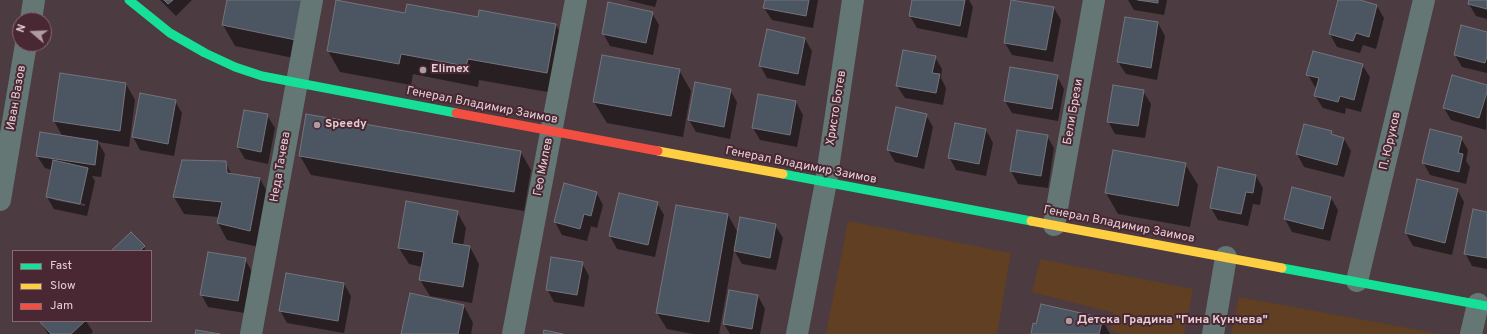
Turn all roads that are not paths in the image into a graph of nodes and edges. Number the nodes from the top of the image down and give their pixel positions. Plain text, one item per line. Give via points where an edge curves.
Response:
1 (34, 0) edge
2 (130, 0) edge
3 (312, 0) edge
4 (576, 0) edge
5 (853, 0) edge
6 (1094, 0) edge
7 (1424, 0) edge
8 (32, 12) edge
9 (25, 52) edge
10 (296, 84) junction
11 (551, 131) junction
12 (826, 182) junction
13 (0, 200) edge
14 (1054, 225) junction
15 (1226, 257) junction
16 (1357, 281) junction
17 (1482, 305) edge
18 (251, 334) edge
19 (513, 334) edge
20 (797, 334) edge
21 (1213, 334) edge
22 (1472, 334) edge

1 - 8 street
2 - 10 street, Генерал Владимир Заимов via 170,33 206,53 235,67
3 - 10 street, Неда Тачева
4 - 11 street, Гео Милев
5 - 12 street, Христо Ботев
6 - 14 street, Бели Брези
7 - 16 street, П. Юруков
9 - 13 street, Иван Вазов
10 - 11 street, Генерал Владимир Заимов
10 - 18 street, Неда Тачева
11 - 12 street, Генерал Владимир Заимов
11 - 19 street, Гео Милев
12 - 14 street, Генерал Владимир Заимов
12 - 20 street, Христо Ботев
14 - 15 street, Генерал Владимир Заимов
15 - 16 street, Генерал Владимир Заимов
15 - 21 street
16 - 17 street, Генерал Владимир Заимов
17 - 22 street

